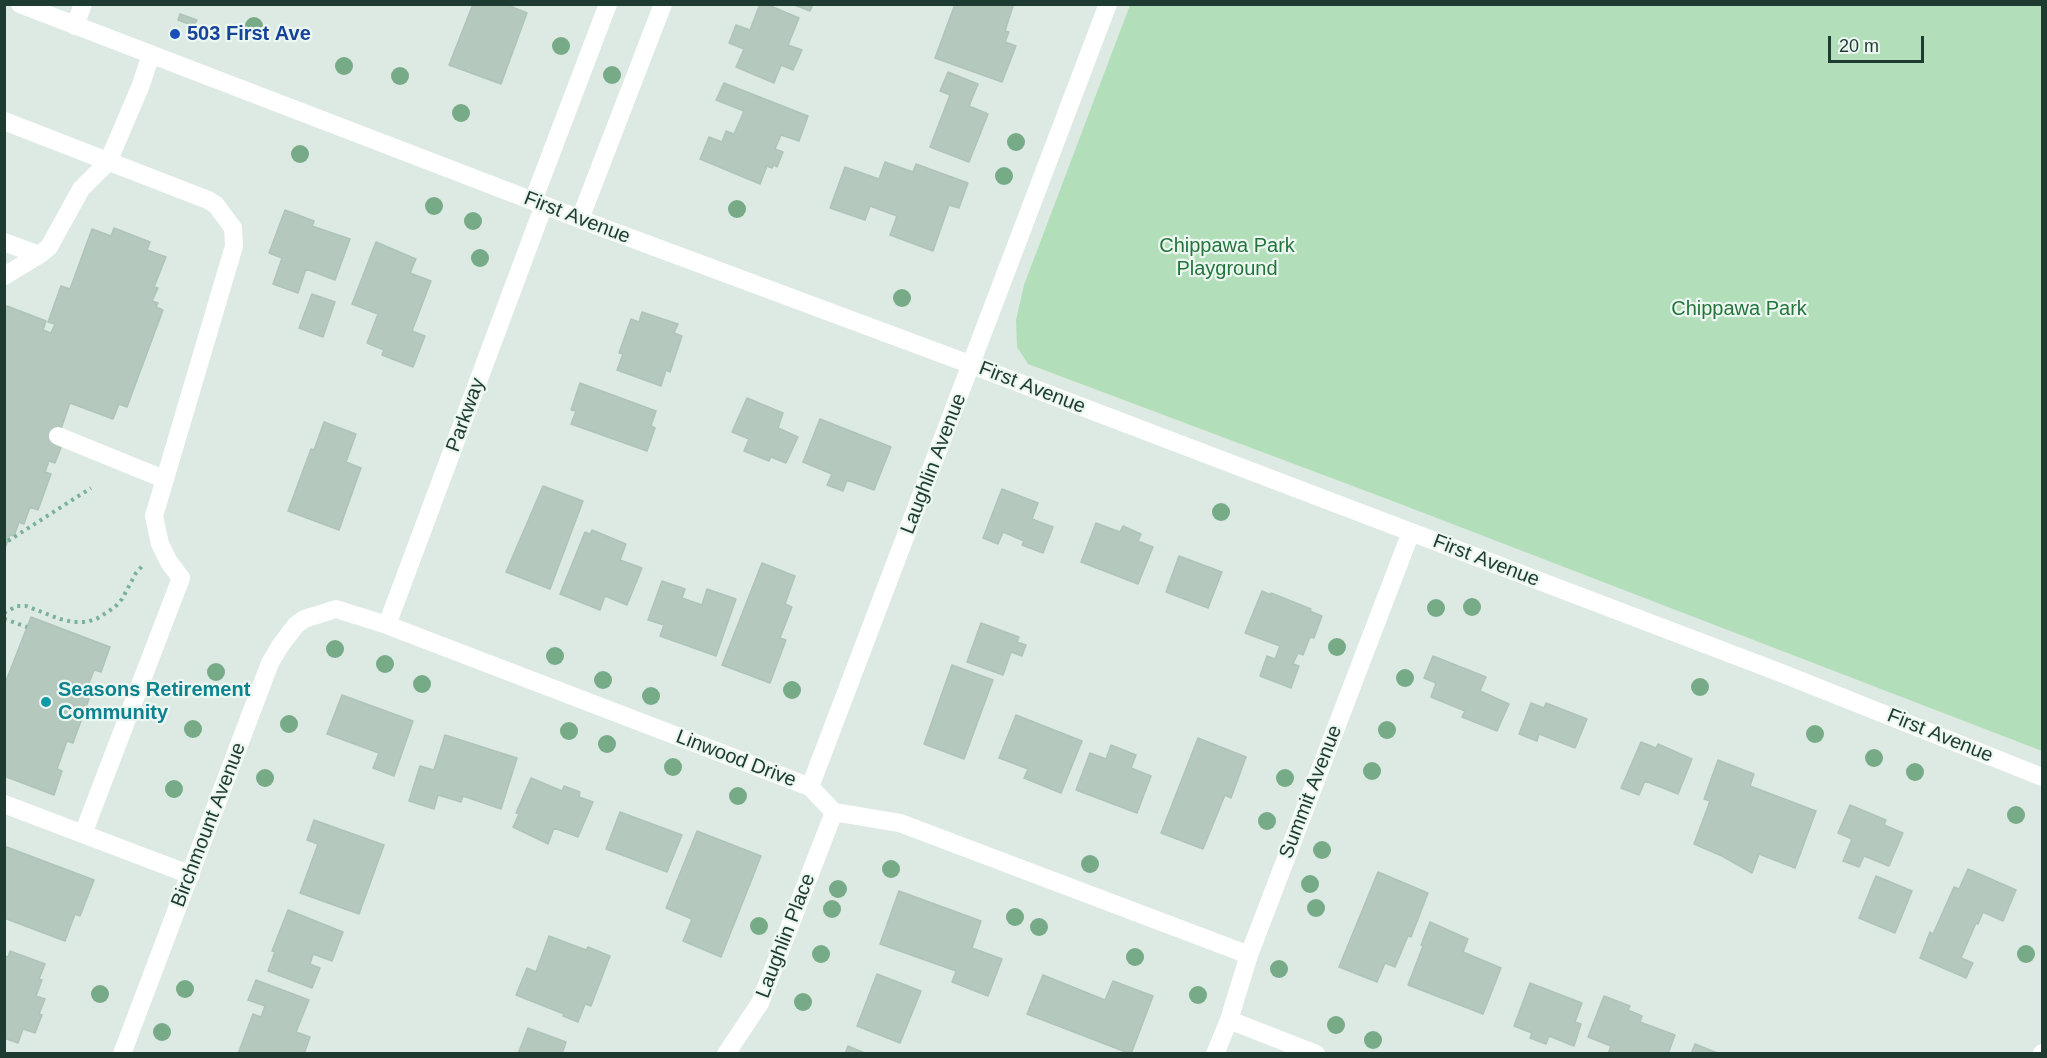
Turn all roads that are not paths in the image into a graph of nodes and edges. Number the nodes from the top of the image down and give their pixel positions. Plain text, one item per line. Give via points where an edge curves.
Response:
1 (20, 4) edge
2 (83, 4) edge
3 (608, 4) edge
4 (663, 4) edge
5 (1108, 4) edge
6 (75, 26) junction
7 (151, 54) junction
8 (4, 121) edge
9 (108, 162) junction
10 (538, 203) junction
11 (580, 219) junction
12 (4, 242) edge
13 (39, 255) junction
14 (4, 276) edge
15 (972, 365) junction
16 (58, 436) dead end
17 (164, 479) junction
18 (1411, 532) junction
19 (387, 625) junction
20 (2043, 777) edge
21 (810, 787) junction
22 (4, 804) edge
23 (834, 812) junction
24 (83, 834) junction
25 (191, 875) junction
26 (1249, 955) junction
27 (1228, 1020) junction
28 (122, 1053) edge
29 (726, 1053) edge
30 (1215, 1053) edge
31 (1316, 1053) edge

1 - 6 street, First Avenue
2 - 6 street
3 - 10 street, Parkway
4 - 11 street
5 - 15 street, Laughlin Avenue
6 - 7 street, First Avenue
7 - 9 street
7 - 10 street, First Avenue
8 - 9 street
9 - 13 street via 81,189 49,247
9 - 17 street via 208,200 233,228 234,246
10 - 11 street, First Avenue
10 - 19 street, Parkway
11 - 15 street, First Avenue
12 - 13 street
13 - 14 street
15 - 18 street, First Avenue
15 - 21 street, Laughlin Avenue
16 - 17 street
17 - 24 street via 154,516 160,544 181,578
18 - 20 street, First Avenue
18 - 26 street, Summit Avenue
19 - 21 street, Linwood Drive
19 - 25 street, Birchmount Avenue via 336,609 304,619 289,633 270,663
21 - 23 street, Linwood Drive
22 - 24 street
23 - 26 street via 900,823
23 - 29 street, Laughlin Place via 760,1003
24 - 25 street
25 - 28 street, Birchmount Avenue
26 - 27 street, Summit Avenue
27 - 30 street, Summit Avenue
27 - 31 street

